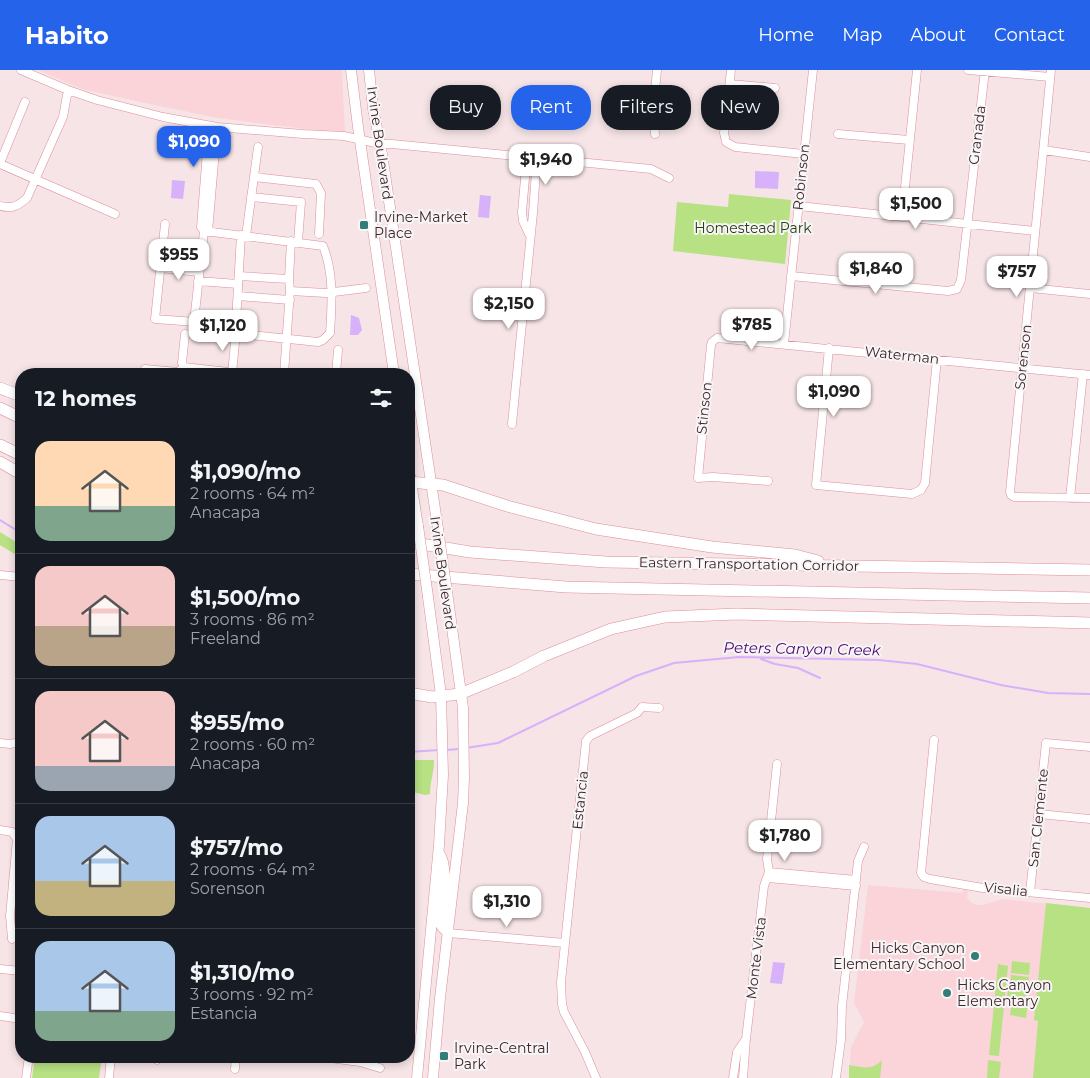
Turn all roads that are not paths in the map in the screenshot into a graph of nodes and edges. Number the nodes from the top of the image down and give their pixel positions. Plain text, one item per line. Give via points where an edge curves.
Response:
1 (21, 70) edge
2 (351, 70) edge
3 (369, 70) edge
4 (657, 70) edge
5 (731, 70) edge
6 (813, 70) edge
7 (916, 70) edge
8 (968, 70) edge
9 (985, 71) edge
10 (1051, 74) edge
11 (730, 84) junction
12 (741, 85) edge
13 (68, 90) junction
14 (25, 102) dead end
15 (213, 126) junction
16 (655, 134) dead end
17 (838, 134) dead end
18 (360, 139) junction
19 (909, 140) junction
20 (380, 144) junction
21 (258, 147) dead end
22 (1044, 150) junction
23 (804, 154) junction
24 (527, 156) junction
25 (537, 157) junction
26 (1090, 157) edge
27 (0, 164) edge
28 (254, 176) junction
29 (669, 178) dead end
30 (35, 179) junction
31 (251, 197) junction
32 (0, 206) edge
33 (798, 206) junction
34 (115, 214) dead end
35 (902, 217) junction
36 (967, 223) junction
37 (165, 224) dead end
38 (204, 230) junction
39 (1035, 230) junction
40 (319, 234) dead end
41 (244, 236) junction
42 (530, 238) junction
43 (295, 242) junction
44 (160, 268) junction
45 (199, 272) junction
46 (791, 276) junction
47 (289, 279) junction
48 (238, 280) junction
49 (198, 281) junction
50 (366, 288) dead end
51 (1030, 288) junction
52 (290, 291) junction
53 (331, 292) junction
54 (1090, 294) edge
55 (238, 296) junction
56 (290, 300) junction
57 (194, 322) junction
58 (236, 322) dead end
59 (236, 332) junction
60 (185, 334) dead end
61 (287, 338) junction
62 (714, 339) joint
63 (784, 344) junction
64 (829, 348) junction
65 (338, 350) dead end
66 (937, 359) junction
67 (1021, 367) junction
68 (185, 368) edge
69 (232, 368) edge
70 (284, 368) edge
71 (336, 368) edge
72 (393, 368) edge
73 (413, 368) edge
74 (1086, 375) edge
75 (415, 380) edge
76 (0, 388) edge
77 (15, 394) edge
78 (0, 408) edge
79 (15, 415) edge
80 (512, 424) dead end
81 (0, 445) edge
82 (15, 452) edge
83 (0, 462) edge
84 (15, 471) edge
85 (415, 482) edge
86 (768, 482) dead end
87 (432, 484) junction
88 (1070, 498) junction
89 (1090, 498) edge
90 (415, 510) edge
91 (415, 543) edge
92 (837, 566) junction
93 (1090, 570) edge
94 (415, 574) edge
95 (0, 575) edge
96 (15, 576) edge
97 (1090, 598) edge
98 (1090, 623) edge
99 (415, 693) edge
100 (460, 694) junction
101 (441, 696) junction
102 (659, 708) dead end
103 (934, 740) dead end
104 (0, 743) edge
105 (15, 743) edge
106 (1090, 747) edge
107 (777, 764) dead end
108 (1040, 814) junction
109 (1090, 819) edge
110 (0, 830) edge
111 (15, 836) edge
112 (864, 847) dead end
113 (438, 852) junction
114 (15, 861) edge
115 (769, 875) junction
116 (856, 883) junction
117 (1030, 892) junction
118 (1090, 898) edge
119 (448, 933) junction
120 (12, 939) dead end
121 (565, 943) junction
122 (0, 969) edge
123 (15, 970) edge
124 (0, 1016) edge
125 (15, 1018) edge
126 (746, 1039) junction
127 (28, 1063) edge
128 (110, 1063) edge
129 (235, 1063) edge
130 (363, 1063) edge
131 (380, 1068) dead end
132 (235, 1069) dead end
133 (26, 1078) edge
134 (109, 1078) edge
135 (417, 1078) edge
136 (433, 1078) edge
137 (596, 1078) edge
138 (733, 1078) edge
139 (743, 1078) edge
140 (836, 1078) edge

1 - 13 street
2 - 18 main road, Irvine Boulevard
3 - 20 main road, Irvine Boulevard
4 - 16 street via 653,111
5 - 11 street
6 - 23 street, Robinson
7 - 19 street
8 - 9 street
9 - 10 street
9 - 36 street, Granada
10 - 22 street, Sorenson
11 - 12 street
11 - 23 street via 724,133 726,142 735,147
13 - 15 street via 125,108
13 - 30 street via 63,117
14 - 27 street
15 - 18 street
15 - 38 street
17 - 19 street
18 - 20 street
18 - 72 main road, Irvine Boulevard
19 - 35 street
20 - 24 street
20 - 73 main road, Irvine Boulevard
21 - 28 street
22 - 26 street
22 - 39 street, Sorenson
23 - 33 street, Robinson
24 - 25 street
24 - 42 street via 522,212
25 - 29 street via 651,169
25 - 42 street
27 - 30 street
28 - 31 street
28 - 40 street via 316,184 321,193
30 - 32 street via 27,198 21,203 10,208
30 - 34 street
31 - 41 street
31 - 43 street via 301,202
33 - 35 street
33 - 46 street, Robinson
35 - 36 street
36 - 39 street
36 - 46 street, Granada via 961,280 957,289
37 - 44 street
38 - 41 street
38 - 45 street
39 - 51 street, Sorenson
41 - 43 street
41 - 48 street
42 - 80 street
43 - 47 street
43 - 53 street via 323,246
44 - 45 street
44 - 57 street via 154,319
45 - 49 street
46 - 63 street, Robinson
47 - 48 street
47 - 52 street
48 - 49 street
48 - 55 street
49 - 57 street
50 - 53 street
51 - 54 street
51 - 67 street, Sorenson
52 - 53 street
52 - 56 street
53 - 61 street via 330,333 327,337 318,342
55 - 56 street
55 - 58 street
56 - 61 street
57 - 59 street via 202,330
59 - 61 street
59 - 69 street
60 - 68 street via 182,363
61 - 70 street
62 - 63 street, Waterman
62 - 86 street, Stinson via 698,478 713,476
63 - 64 street, Waterman
64 - 66 street, Waterman
64 - 66 street via 816,485 912,494 921,490 925,483
65 - 71 street
66 - 67 street, Waterman
67 - 74 street, Waterman
67 - 88 street, Sorenson via 1011,495 1020,498
74 - 88 street
75 - 87 main road, Irvine Boulevard
76 - 77 highway
78 - 79 highway
81 - 82 highway
83 - 84 highway
85 - 87 highway
87 - 92 highway via 596,529 712,547 795,555
87 - 100 main road, Irvine Boulevard, bridge
88 - 89 street
90 - 101 main road, Irvine Boulevard, bridge
91 - 92 highway, Eastern Transportation Corridor via 470,552 606,562
92 - 93 highway, Eastern Transportation Corridor
94 - 97 highway, Eastern Transportation Corridor via 566,587
95 - 96 street
98 - 100 highway via 764,615 665,617 610,629
99 - 101 highway
100 - 101 highway
100 - 119 main road, Irvine Boulevard via 464,725 463,804
101 - 113 main road, Irvine Boulevard via 443,727
102 - 121 street, Estancia via 642,707 637,713 586,741
103 - 117 street, Visalia via 922,876 983,888
104 - 105 street
106 - 108 street, San Clemente via 1046,743
107 - 115 street, Monte Vista via 767,859
108 - 109 street
108 - 117 street, San Clemente
110 - 111 street via 12,832
112 - 116 street via 858,861
113 - 119 main road via 445,868 440,923
113 - 135 main road, Irvine Boulevard
114 - 120 street via 10,916
115 - 116 street
115 - 126 street, Monte Vista via 764,886
116 - 140 street
117 - 118 street, Visalia
119 - 121 street
119 - 136 main road, Irvine Boulevard
121 - 137 street, Estancia via 562,1004
122 - 123 street
124 - 125 street
126 - 138 street, Monte Vista via 737,1052
126 - 139 street, Monte Vista
127 - 133 street
128 - 134 street
129 - 132 street
130 - 131 street

